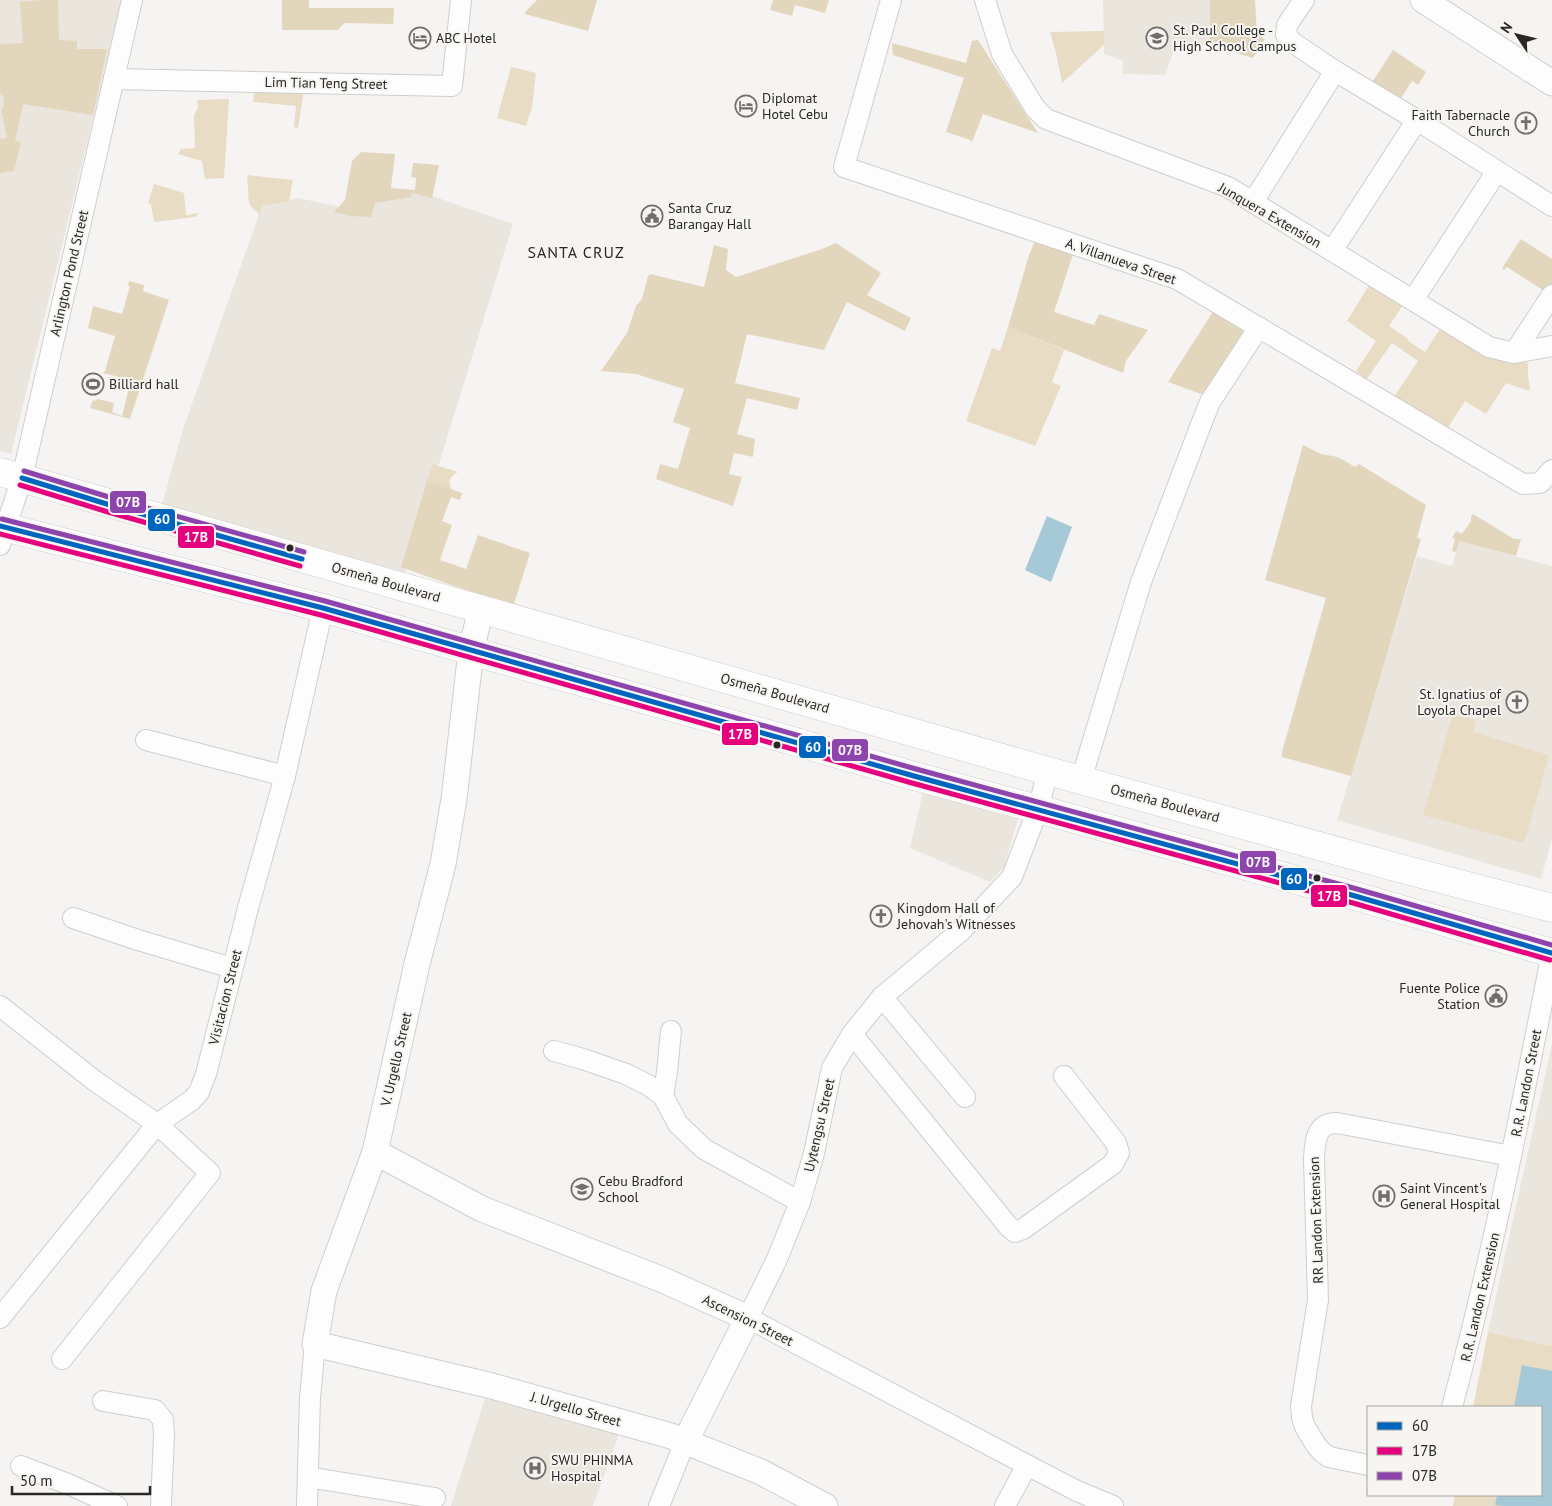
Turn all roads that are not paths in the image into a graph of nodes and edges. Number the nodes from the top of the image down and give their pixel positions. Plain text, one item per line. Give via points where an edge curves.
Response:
1 (132, 0) edge
2 (461, 0) edge
3 (890, 0) edge
4 (985, 0) edge
5 (1304, 0) edge
6 (1423, 0) edge
7 (1335, 71) junction
8 (114, 79) junction
9 (1552, 83) edge
10 (1417, 120) junction
11 (1497, 171) junction
12 (1253, 202) junction
13 (1552, 206) edge
14 (1332, 251) junction
15 (1552, 295) edge
16 (1413, 300) junction
17 (1259, 327) junction
18 (1552, 346) edge
19 (1514, 352) junction
20 (1552, 470) edge
21 (11, 475) edge
22 (2, 532) edge
23 (323, 608) junction
24 (481, 609) junction
25 (471, 651) junction
26 (146, 740) dead end
27 (1048, 771) junction
28 (285, 776) junction
29 (1081, 780) junction
30 (1038, 809) junction
31 (1552, 908) edge
32 (73, 918) dead end
33 (1552, 953) edge
34 (232, 968) junction
35 (882, 997) junction
36 (0, 1006) edge
37 (671, 1030) dead end
38 (852, 1034) junction
39 (554, 1051) dead end
40 (1064, 1076) dead end
41 (663, 1096) junction
42 (965, 1097) dead end
43 (157, 1124) junction
44 (375, 1152) junction
45 (1511, 1156) junction
46 (800, 1202) junction
47 (0, 1318) edge
48 (748, 1318) junction
49 (315, 1344) junction
50 (62, 1359) dead end
51 (103, 1401) dead end
52 (1452, 1406) edge
53 (685, 1442) junction
54 (1367, 1464) edge
55 (1027, 1465) junction
56 (20, 1466) dead end
57 (308, 1477) junction
58 (435, 1498) dead end
59 (117, 1506) edge
60 (161, 1506) edge
61 (307, 1506) edge
62 (659, 1506) edge
63 (825, 1506) edge
64 (1005, 1506) edge
65 (1114, 1506) edge

1 - 8 street, Arlington Pond Street
2 - 8 street, Lim Tian Teng Street via 452,86
3 - 17 street, A. Villanueva Street via 844,167 1176,279
4 - 12 street, Junquera Extension via 1002,54 1035,108 1046,119 1228,188
5 - 7 street via 1287,25 1286,35
6 - 9 street
7 - 10 street
7 - 12 street
8 - 21 street, Arlington Pond Street
10 - 11 street
10 - 14 street
11 - 13 street
11 - 16 street
12 - 14 street, Junquera Extension
14 - 16 street, Junquera Extension
15 - 19 street
16 - 19 street, Junquera Extension via 1489,347
17 - 20 street, A. Villanueva Street via 1522,484 1540,483
17 - 29 street via 1210,402 1202,422 1141,582
18 - 19 street, Junquera Extension
21 - 22 street, Arlington Pond Street
21 - 24 main road, Osmeña Boulevard
22 - 23 main road
23 - 25 main road
23 - 28 street, Visitacion Street
24 - 25 street, V. Urgello Street
24 - 27 main road, Osmeña Boulevard
25 - 30 main road
25 - 44 street, V. Urgello Street via 454,799 442,864
26 - 28 street
27 - 29 main road, Osmeña Boulevard
27 - 30 street, Uytengsu Street
28 - 34 street, Visitacion Street
29 - 31 main road, Osmeña Boulevard
30 - 33 main road
30 - 35 street, Uytengsu Street via 1012,877 962,930
32 - 34 street
33 - 45 street, R.R. Landon Street
34 - 43 street, Visitacion Street via 200,1092
35 - 38 street, Uytengsu Street
35 - 42 street
36 - 43 street via 95,1081
37 - 41 street
38 - 40 street via 1015,1232 1113,1164 1119,1153 1116,1143
38 - 46 street, Uytengsu Street via 832,1068
39 - 41 street via 626,1074
41 - 46 street via 678,1124 704,1149
43 - 47 street, Visitacion Street
43 - 50 street via 210,1173
44 - 48 street, Ascension Street via 482,1210 663,1280
44 - 49 street, V. Urgello Street via 324,1291
45 - 52 street, R.R. Landon Extension
45 - 54 street, RR Landon Extension via 1337,1123 1330,1123 1319,1130 1314,1159 1318,1300 1301,1406 1302,1418 1322,1452
46 - 48 street, Uytengsu Street
48 - 53 street, Uytengsu Street
48 - 55 street, Ascension Street
49 - 53 street, J. Urgello Street via 492,1386
49 - 57 street, V. Urgello Street
51 - 60 street via 156,1410 163,1420
53 - 62 street
53 - 63 street, J. Urgello Street via 761,1472
55 - 64 street
55 - 65 street, Ascension Street
56 - 59 street
57 - 58 street
57 - 61 street, V. Urgello Street

